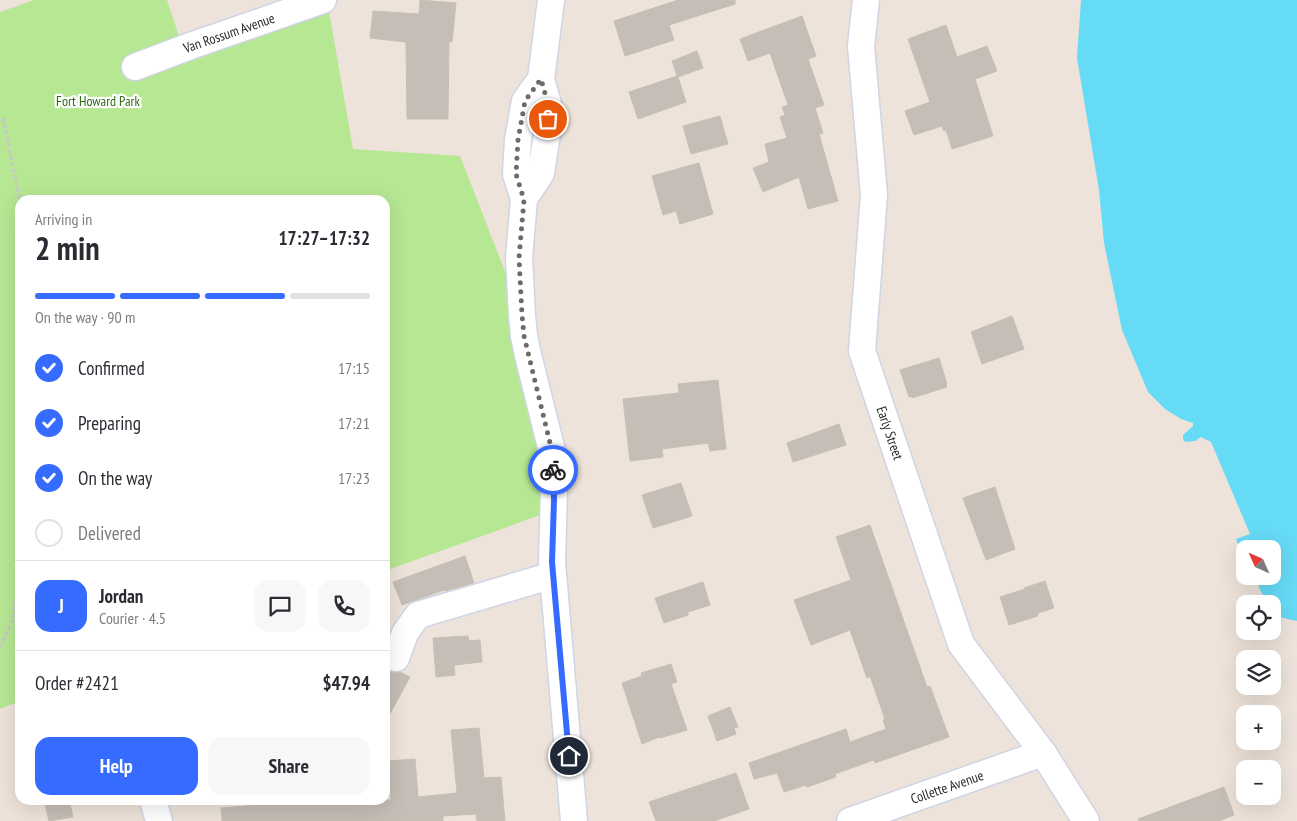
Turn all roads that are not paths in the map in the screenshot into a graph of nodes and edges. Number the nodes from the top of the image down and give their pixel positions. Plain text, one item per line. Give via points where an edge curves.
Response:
1 (323, 0) edge
2 (551, 0) edge
3 (866, 0) edge
4 (136, 67) dead end
5 (553, 575) junction
6 (396, 658) dead end
7 (1043, 753) junction
8 (154, 805) edge
9 (159, 821) edge
10 (574, 821) edge
11 (850, 821) edge
12 (1086, 821) edge

1 - 4 street, Van Rossum Avenue
2 - 5 street via 541,79 525,101 516,174 524,200 519,258 524,336 551,447
3 - 7 street, Early Street via 861,46 874,195 862,351 962,644
5 - 6 street via 418,615 405,633
5 - 10 street
7 - 11 street, Collette Avenue
7 - 12 street, Early Street
8 - 9 street

